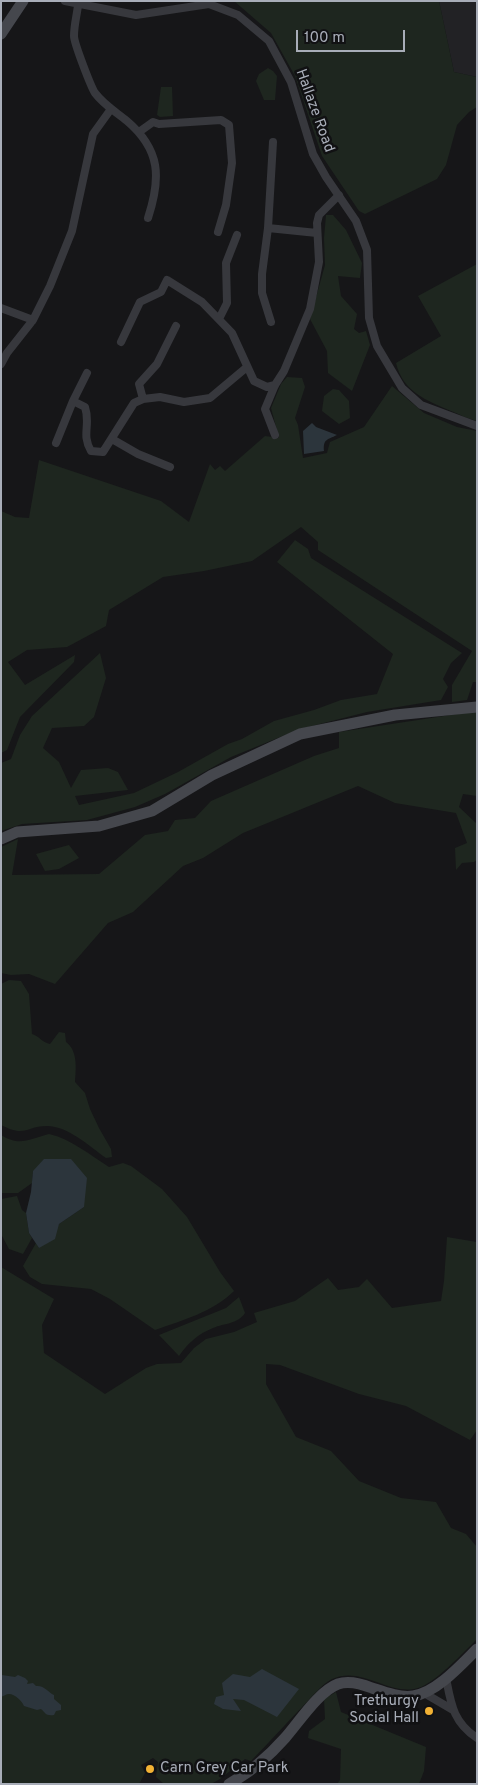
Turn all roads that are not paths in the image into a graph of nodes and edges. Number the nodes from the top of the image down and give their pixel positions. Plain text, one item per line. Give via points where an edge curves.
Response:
1 (23, 1) edge
2 (65, 1) edge
3 (78, 5) junction
4 (1, 34) edge
5 (111, 109) junction
6 (138, 132) junction
7 (273, 142) dead end
8 (339, 195) junction
9 (148, 218) dead end
10 (268, 228) junction
11 (218, 232) dead end
12 (317, 234) junction
13 (237, 235) dead end
14 (1, 308) edge
15 (219, 319) junction
16 (33, 320) junction
17 (271, 322) dead end
18 (176, 326) dead end
19 (121, 342) dead end
20 (1, 364) edge
21 (247, 368) junction
22 (87, 373) dead end
23 (275, 385) junction
24 (143, 399) junction
25 (73, 401) junction
26 (477, 426) edge
27 (275, 435) dead end
28 (112, 439) junction
29 (56, 443) dead end
30 (170, 467) dead end
31 (477, 706) edge
32 (1, 838) edge
33 (477, 1649) edge
34 (446, 1678) junction
35 (424, 1693) junction
36 (453, 1710) junction
37 (477, 1738) edge
38 (229, 1784) edge

1 - 4 street
2 - 3 street, Hallaze Road
3 - 5 street via 74,38 94,91
3 - 8 street, Hallaze Road via 136,15 209,4 238,14 270,41 291,82 313,154
5 - 6 street
5 - 16 street via 93,134 72,231
6 - 9 street via 150,147 157,170
6 - 11 street via 153,122 221,120 229,125 232,163
7 - 10 street
8 - 12 street via 319,214
8 - 26 street, Hallaze Road via 356,221 367,250 369,318 377,346 402,388 422,405
10 - 12 street
10 - 17 street via 262,293
12 - 23 street via 319,262 310,309
13 - 15 street via 226,262 228,303
14 - 16 street
15 - 19 street via 202,302 167,280 161,292 140,302
15 - 21 street via 232,333
16 - 20 street
18 - 24 street via 157,364 139,384
21 - 23 street via 254,381 267,387
21 - 24 street via 210,398 184,402 160,397
22 - 25 street
23 - 27 street via 265,410
24 - 28 street via 134,403
25 - 28 street via 85,407 88,417 85,441 91,450 103,452
25 - 29 street
28 - 30 street
31 - 32 street via 395,715 300,734 212,776 152,812 98,826 17,832
33 - 34 street
34 - 35 street
34 - 36 street
35 - 36 street
35 - 38 street via 400,1696 347,1682 332,1687 284,1740 256,1766
36 - 37 street via 466,1730

